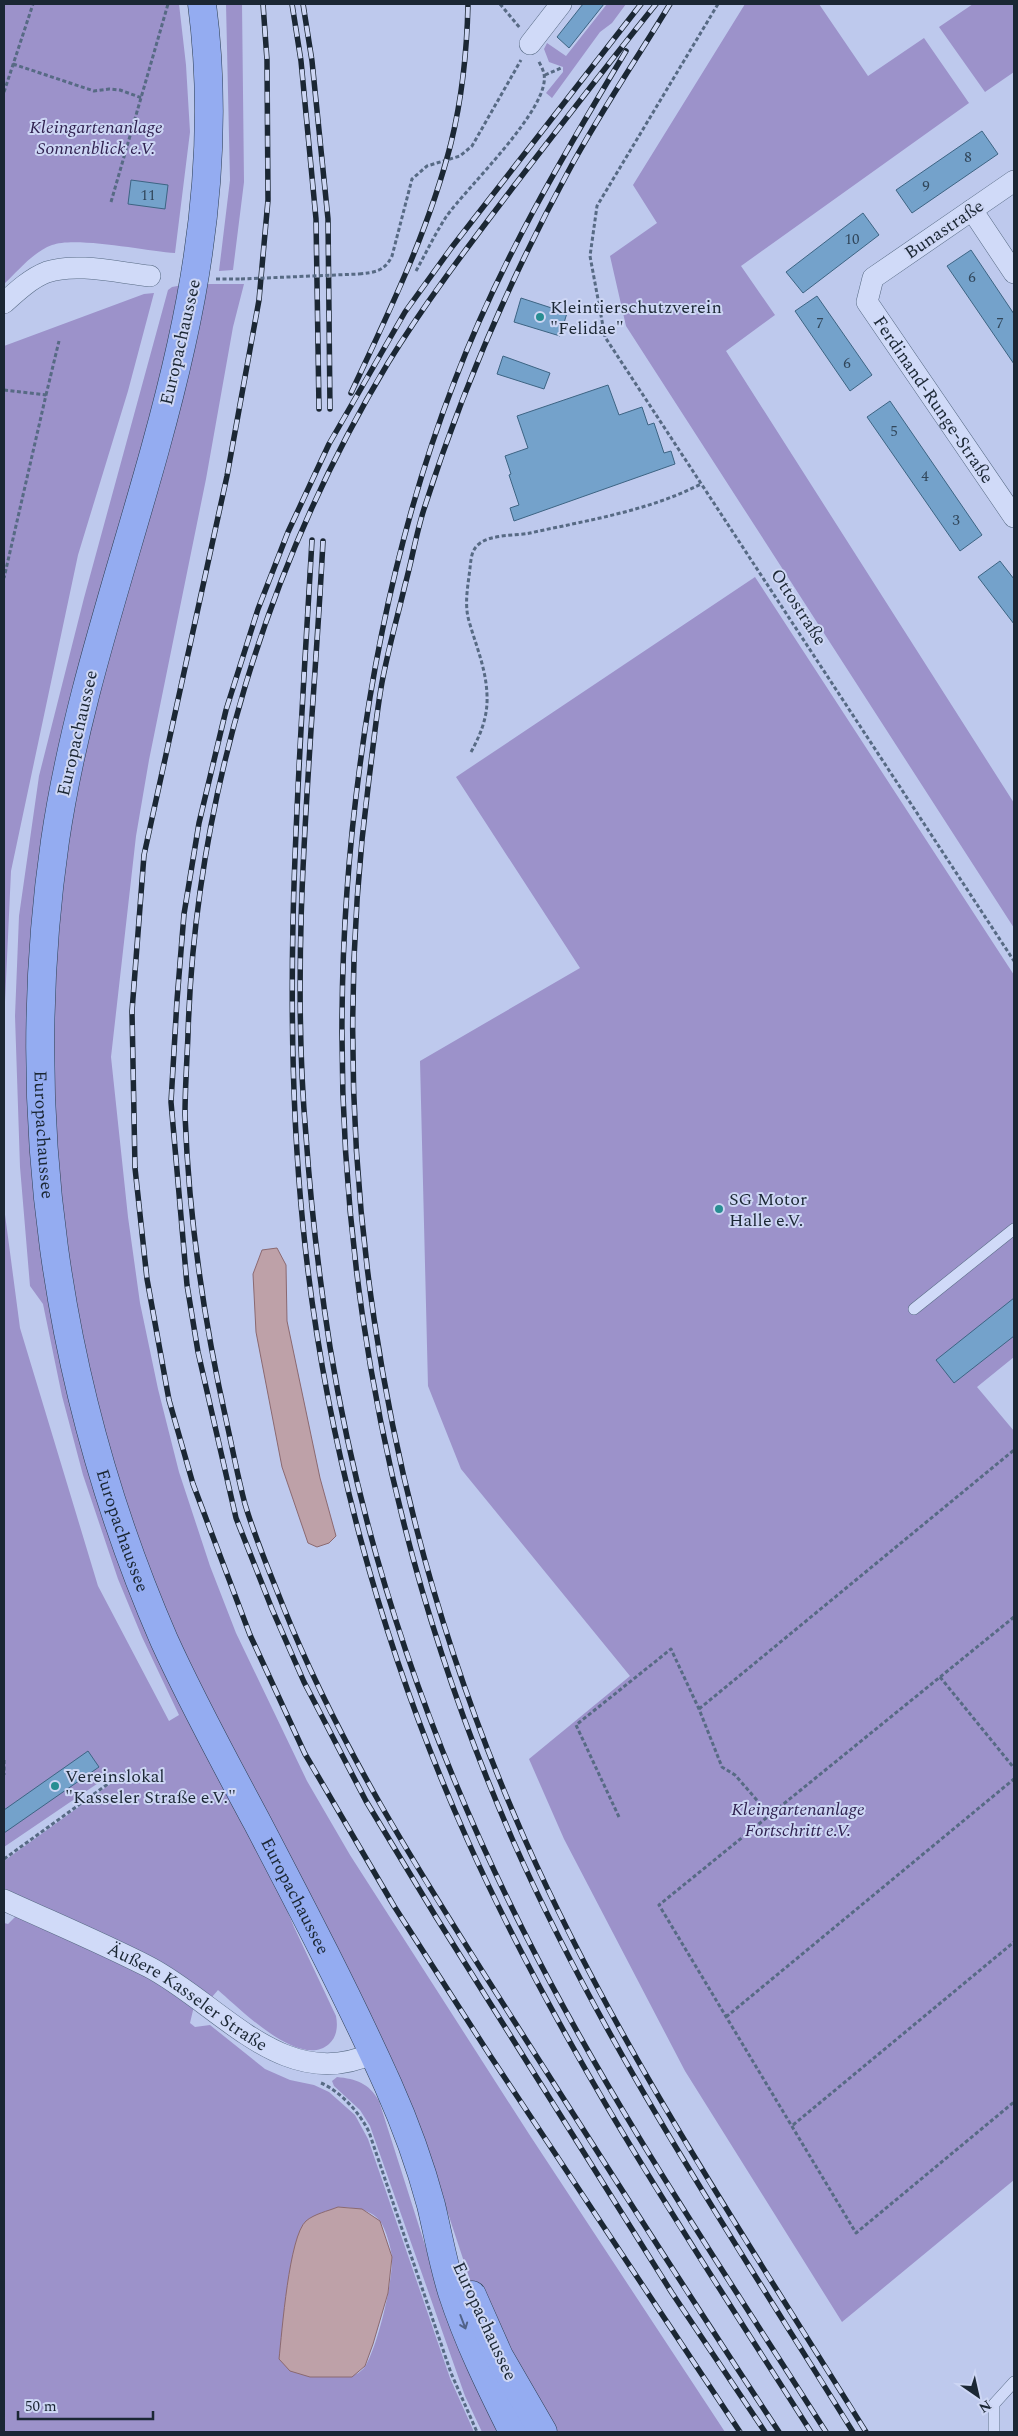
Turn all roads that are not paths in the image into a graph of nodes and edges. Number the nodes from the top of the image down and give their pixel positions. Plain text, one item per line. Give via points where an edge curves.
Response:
1 (202, 4) edge
2 (561, 4) edge
3 (530, 44) road end
4 (1014, 181) edge
5 (972, 210) junction
6 (1014, 273) edge
7 (150, 276) dead end
8 (873, 278) joint
9 (4, 303) edge
10 (1014, 517) edge
11 (1014, 1229) edge
12 (914, 1309) dead end
13 (4, 1900) edge
14 (373, 2053) junction
15 (431, 2208) junction
16 (1014, 2382) edge
17 (513, 2432) edge
18 (543, 2432) edge
19 (994, 2432) edge

1 - 14 main road, Europachaussee via 208,145 193,287 169,394 86,688 54,846 40,1012 46,1178 58,1282 79,1386 94,1444 146,1597 184,1682
2 - 3 street
4 - 5 street, Bunastraße
5 - 6 street
5 - 8 street, Bunastraße
7 - 9 street via 72,267 55,270 46,272
8 - 10 street, Ferdinand-Runge-Straße via 867,302
11 - 12 lane
13 - 14 street, Äußere Kasseler Straße via 149,1968 184,1988 261,2046 287,2057 341,2065
14 - 15 main road, Europachaussee via 398,2107
15 -> 17 main road, Europachaussee via 452,2291 480,2365
15 - 18 main road, Europachaussee via 499,2356
16 - 19 lane via 994,2404

